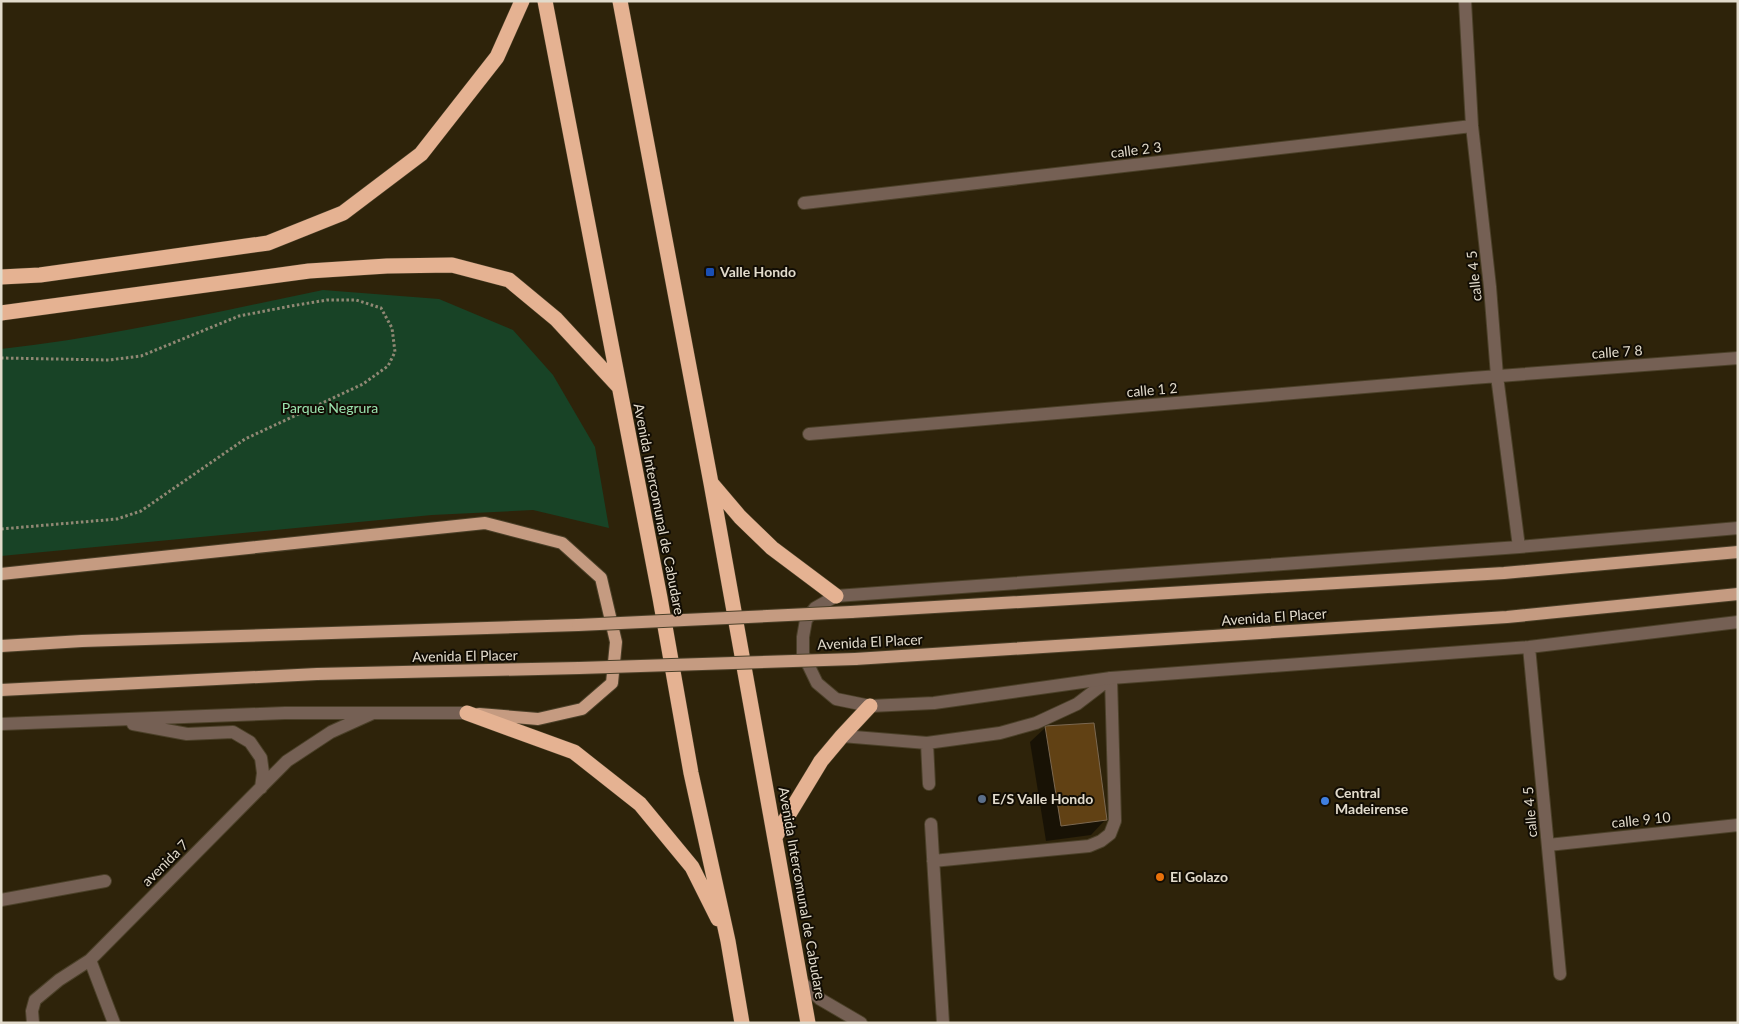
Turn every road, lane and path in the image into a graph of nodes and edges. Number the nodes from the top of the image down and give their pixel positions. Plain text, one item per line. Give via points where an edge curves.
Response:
1 (522, 1) edge
2 (545, 1) edge
3 (620, 1) edge
4 (1465, 1) edge
5 (1472, 126) junction
6 (804, 203) dead end
7 (1, 277) edge
8 (1, 313) edge
9 (1, 358) edge
10 (1738, 358) edge
11 (1498, 376) junction
12 (619, 387) junction
13 (809, 434) dead end
14 (710, 483) junction
15 (1738, 528) edge
16 (1, 530) edge
17 (1519, 547) junction
18 (1738, 552) edge
19 (1, 574) edge
20 (1738, 594) edge
21 (836, 596) junction
22 (1738, 622) edge
23 (1, 646) edge
24 (1529, 648) junction
25 (1111, 678) junction
26 (1, 690) edge
27 (870, 706) junction
28 (373, 713) junction
29 (467, 713) junction
30 (111, 720) junction
31 (1, 724) edge
32 (842, 736) junction
33 (927, 743) junction
34 (929, 784) dead end
35 (261, 788) junction
36 (931, 824) dead end
37 (1738, 825) edge
38 (775, 837) junction
39 (1548, 845) junction
40 (933, 861) junction
41 (105, 881) dead end
42 (1, 900) edge
43 (728, 941) junction
44 (90, 960) junction
45 (1560, 974) dead end
46 (801, 982) junction
47 (33, 1023) edge
48 (114, 1023) edge
49 (742, 1023) edge
50 (808, 1023) edge
51 (860, 1023) edge
52 (943, 1023) edge

1 - 7 highway via 497,57 422,154 343,213 268,243 40,275
2 - 12 highway, Avenida Intercomunal de Cabudare
3 - 14 highway, Avenida Intercomunal de Cabudare
4 - 5 street, calle 4 5
5 - 6 street, calle 2 3
5 - 11 street, calle 4 5
8 - 12 highway via 309,271 452,265 508,280 556,319
9 - 16 path via 109,360 141,356 239,316 327,300 356,300 381,308 392,328 395,352 388,366 363,384 245,439 141,510 117,519
10 - 11 street, calle 7 8
11 - 13 street, calle 1 2
11 - 17 street, calle 4 5
12 - 43 highway, Avenida Intercomunal de Cabudare via 691,773
14 - 21 highway via 772,548
14 - 38 highway, Avenida Intercomunal de Cabudare
15 - 17 street
17 - 21 street
18 - 23 main road, Avenida El Placer, bridge via 1504,573 851,612
19 - 29 main road via 485,523 562,543 601,578 616,642 612,683 582,709 538,718
20 - 26 main road, Avenida El Placer, bridge via 1507,617 855,659 317,674
21 - 27 street via 815,608 806,620 803,654 817,683 836,699
22 - 24 street
24 - 25 street
24 - 39 street, calle 4 5
25 - 27 street via 934,703
25 - 33 street via 1077,704 1036,723 1000,733
25 - 40 street via 1116,798 1115,821 1110,834 1089,846
27 - 32 highway
28 - 29 street
28 - 30 street
28 - 35 street, avenida 7 via 331,732 287,761
29 - 43 highway via 574,752 640,804 692,867
30 - 31 street
30 - 35 street via 187,734 234,732 250,742 261,758
32 - 33 street
32 - 38 highway via 821,761
33 - 34 street
35 - 44 street, avenida 7
36 - 40 street
37 - 39 street, calle 9 10
38 - 46 highway, Avenida Intercomunal de Cabudare
39 - 45 street, calle 4 5
40 - 52 street
41 - 42 street
43 - 49 highway, Avenida Intercomunal de Cabudare
44 - 47 street, avenida 7 via 34,1000
44 - 48 street
46 - 50 highway, Avenida Intercomunal de Cabudare
46 - 51 street via 820,999

